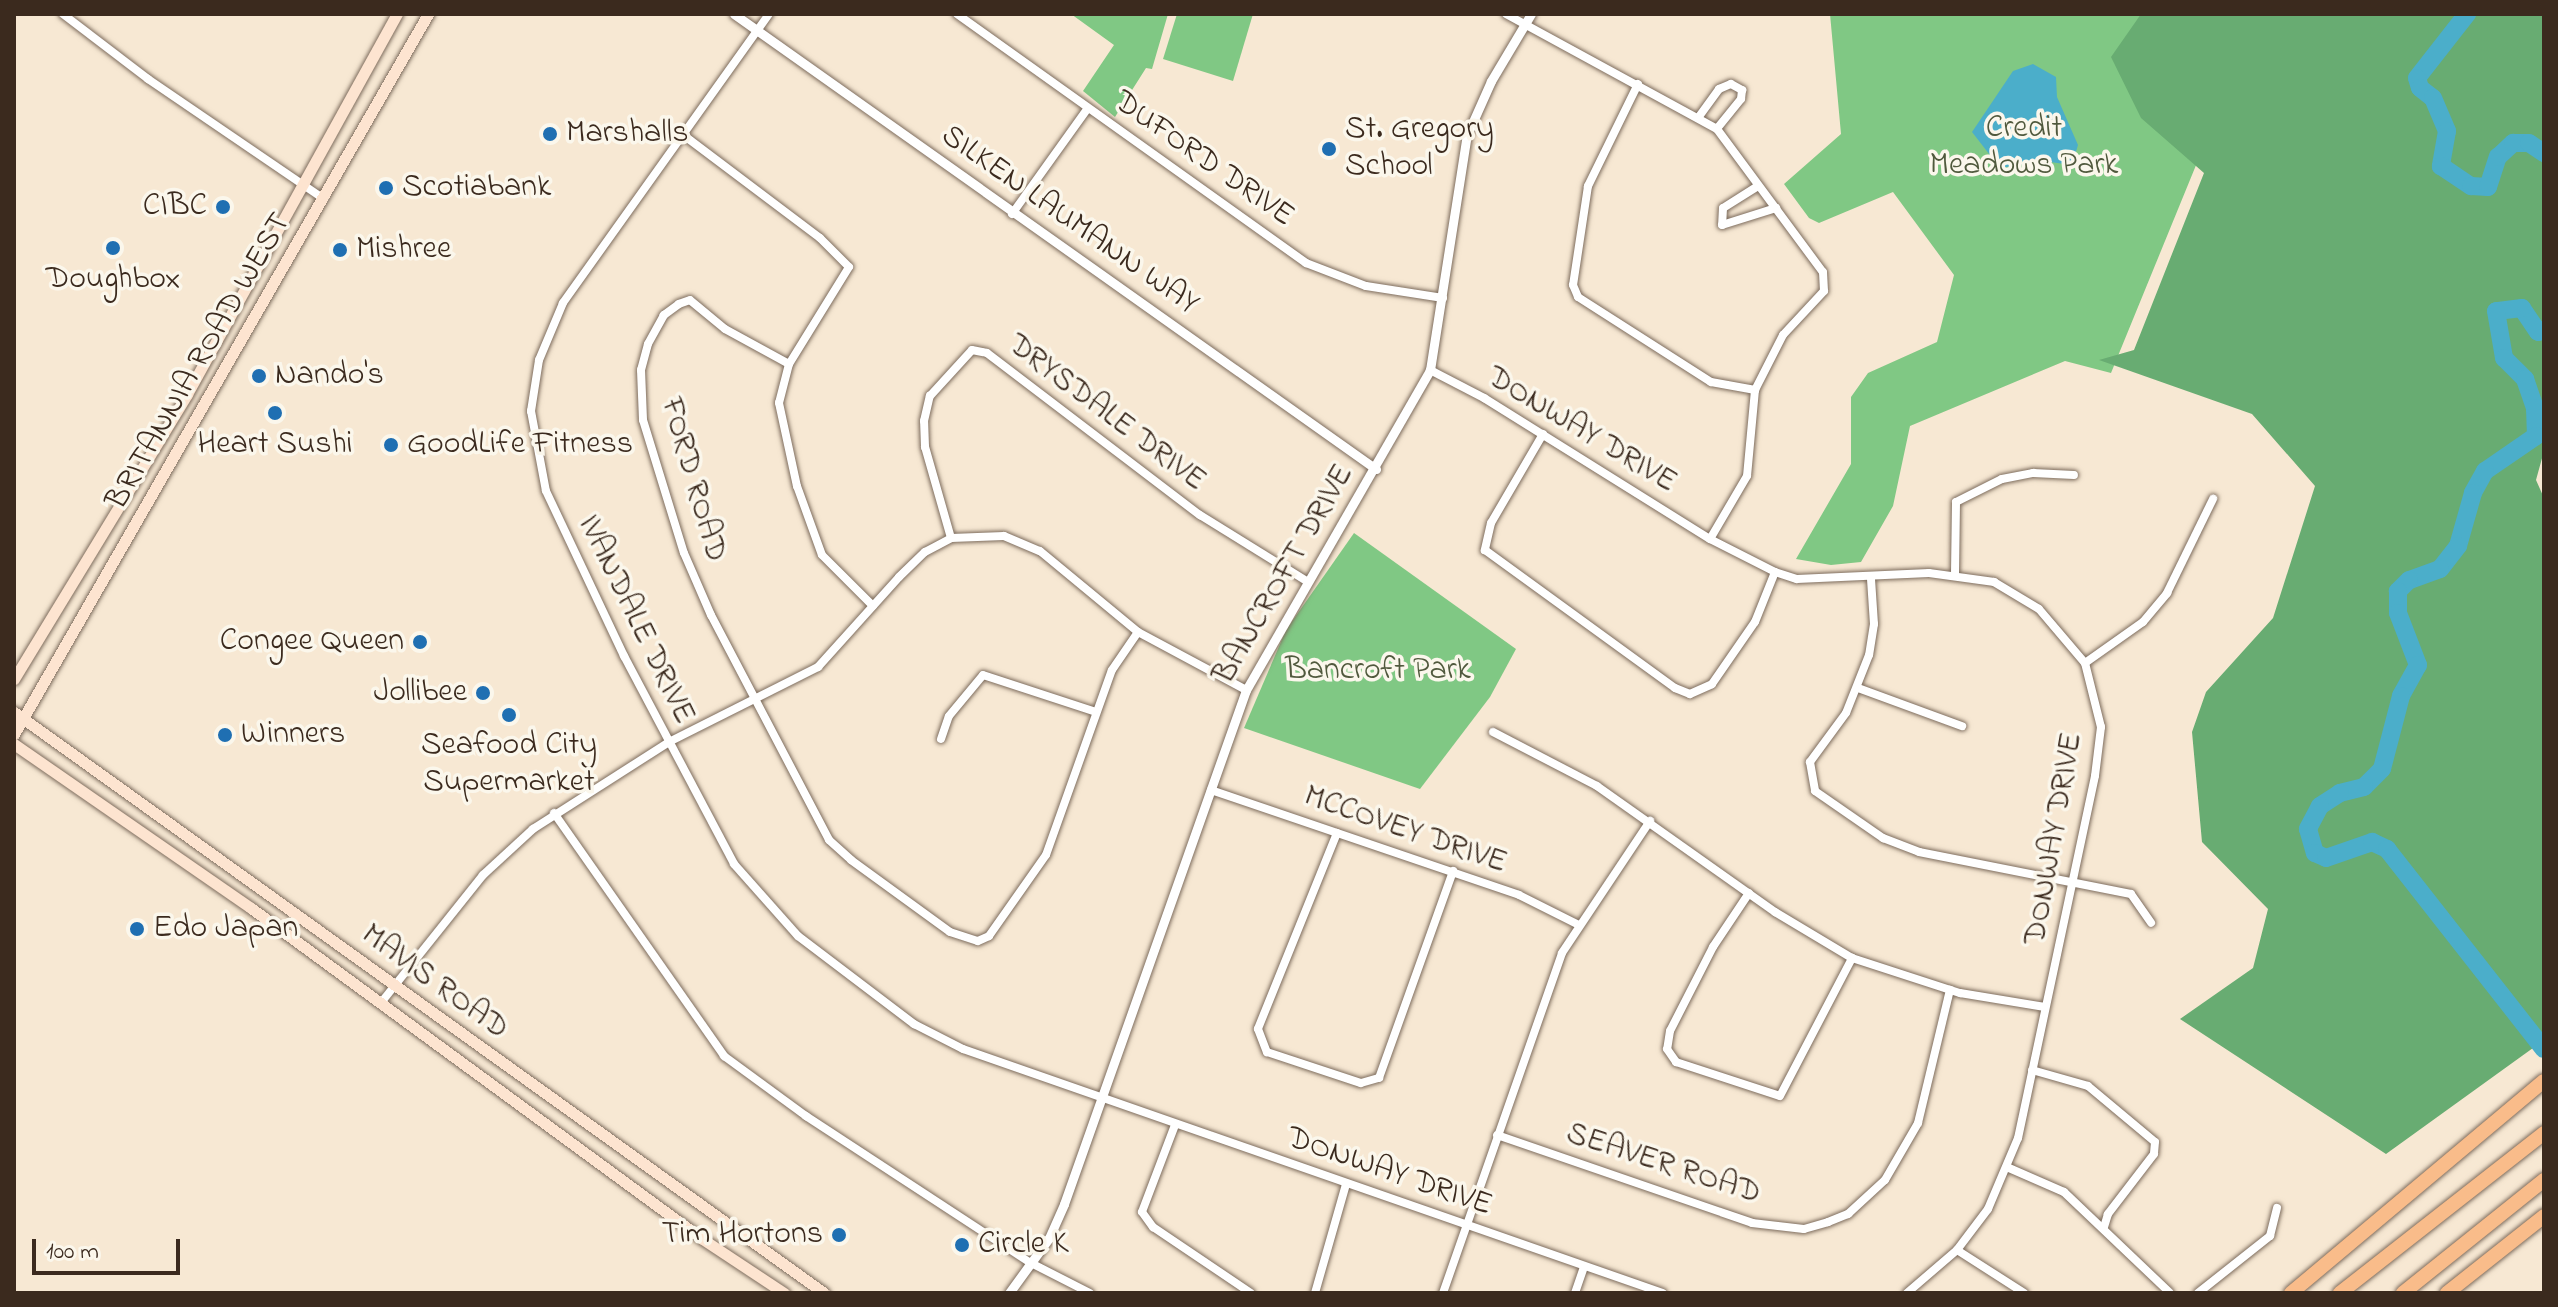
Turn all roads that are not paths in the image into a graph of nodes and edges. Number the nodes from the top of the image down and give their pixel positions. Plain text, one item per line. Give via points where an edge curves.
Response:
1 (63, 14) edge
2 (397, 14) edge
3 (428, 14) edge
4 (734, 14) edge
5 (769, 14) edge
6 (957, 14) edge
7 (1506, 14) edge
8 (1531, 14) edge
9 (1526, 24) junction
10 (757, 30) junction
11 (1638, 84) junction
12 (1088, 108) junction
13 (1698, 118) junction
14 (1717, 129) junction
15 (682, 134) junction
16 (303, 185) junction
17 (1758, 186) junction
18 (324, 199) junction
19 (1776, 208) junction
20 (1012, 214) junction
21 (1443, 298) junction
22 (789, 364) junction
23 (1430, 370) junction
24 (1755, 390) junction
25 (1543, 434) junction
26 (1376, 469) junction
27 (2074, 475) dead end
28 (2213, 499) dead end
29 (951, 538) junction
30 (1710, 539) junction
31 (1775, 572) junction
32 (1955, 574) junction
33 (1871, 579) junction
34 (1305, 580) junction
35 (873, 606) junction
36 (1138, 632) junction
37 (2085, 663) junction
38 (14, 679) edge
39 (1858, 688) junction
40 (1246, 690) junction
41 (759, 701) junction
42 (1096, 712) junction
43 (18, 716) edge
44 (1962, 726) dead end
45 (1493, 732) dead end
46 (14, 734) edge
47 (941, 739) dead end
48 (669, 742) junction
49 (14, 744) edge
50 (1211, 790) junction
51 (554, 813) junction
52 (1650, 821) junction
53 (1337, 833) junction
54 (1453, 871) junction
55 (2076, 885) junction
56 (1749, 893) junction
57 (2151, 923) dead end
58 (1579, 925) junction
59 (1852, 958) junction
60 (394, 986) junction
61 (1950, 990) junction
62 (380, 1004) junction
63 (2045, 1007) junction
64 (2032, 1070) junction
65 (2540, 1084) edge
66 (1099, 1100) junction
67 (1175, 1125) junction
68 (2544, 1133) edge
69 (1497, 1135) junction
70 (2009, 1168) junction
71 (2544, 1180) edge
72 (1346, 1184) junction
73 (2277, 1208) dead end
74 (2544, 1216) edge
75 (1467, 1223) junction
76 (2104, 1227) junction
77 (1957, 1250) junction
78 (1031, 1263) junction
79 (1584, 1267) junction
80 (784, 1293) edge
81 (824, 1293) edge
82 (1009, 1293) edge
83 (1090, 1293) edge
84 (1251, 1293) edge
85 (1315, 1293) edge
86 (1443, 1293) edge
87 (1575, 1293) edge
88 (1663, 1293) edge
89 (1907, 1293) edge
90 (2024, 1293) edge
91 (2170, 1293) edge
92 (2198, 1293) edge
93 (2291, 1293) edge
94 (2340, 1293) edge
95 (2403, 1293) edge
96 (2447, 1293) edge

1 - 16 street
2 - 16 main road, BRITANNIA ROAD WEST
3 - 18 main road, BRITANNIA ROAD WEST
4 - 10 street, SILKEN LAUMANN WAY
5 - 10 street, IVANDALE DRIVE
6 - 12 street, DUFORD DRIVE
7 - 9 street
8 - 9 street, BANCROFT DRIVE
9 - 11 street
9 - 21 street, BANCROFT DRIVE via 1491,81 1467,135
10 - 15 street, IVANDALE DRIVE
10 - 20 street, SILKEN LAUMANN WAY
11 - 13 street
11 - 24 street via 1588,186 1573,285 1578,297 1711,382
12 - 20 street
12 - 21 street, DUFORD DRIVE via 1306,263 1366,286
13 - 14 street
13 - 14 street via 1719,89 1731,84 1742,90 1741,99
14 - 17 street
15 - 22 street via 820,238 849,267
15 - 48 street, IVANDALE DRIVE via 550,325 531,411 546,491
16 - 18 street
16 - 38 main road, BRITANNIA ROAD WEST via 187,394
17 - 19 street
17 - 19 street via 1723,208 1722,225
18 - 43 main road, BRITANNIA ROAD WEST
19 - 24 street via 1823,272 1824,291 1783,335
20 - 26 street, SILKEN LAUMANN WAY
21 - 23 street, BANCROFT DRIVE
22 - 35 street via 779,403 809,525 839,577
22 - 41 street, FORD ROAD via 725,329 690,300 664,315 641,370 643,420 684,553
23 - 25 street, DONWAY DRIVE
23 - 26 street, BANCROFT DRIVE
24 - 30 street via 1747,476
25 - 30 street, DONWAY DRIVE
25 - 31 street via 1491,523 1485,550 1675,688 1690,694 1712,684 1755,622
26 - 34 street, BANCROFT DRIVE
27 - 32 street via 2033,473 2002,479 1956,502
28 - 37 street via 2167,593 2143,622
29 - 34 street, DRYSDALE DRIVE via 925,447 924,421 930,396 972,350 987,353 1200,515
29 - 35 street via 925,552
29 - 36 street via 1004,536 1040,551
30 - 31 street, DONWAY DRIVE
31 - 33 street, DONWAY DRIVE via 1797,579
32 - 33 street, DONWAY DRIVE
32 - 37 street, DONWAY DRIVE via 1994,582 2039,609
33 - 39 street via 1874,624
34 - 40 street, BANCROFT DRIVE
35 - 41 street via 818,667
36 - 40 street
36 - 42 street via 1112,670
37 - 55 street, DONWAY DRIVE via 2101,727
39 - 44 street
39 - 55 street via 1810,762 1815,791 1883,838 1919,852
40 - 50 street, BANCROFT DRIVE
41 - 42 street via 829,840 950,932 978,941 989,936 1046,855
41 - 48 street
42 - 47 street via 983,675 949,716
43 - 46 main road, BRITANNIA ROAD WEST
43 - 60 main road, MAVIS ROAD
45 - 52 street via 1555,762
48 - 51 street
48 - 66 street, IVANDALE DRIVE via 734,864 798,936 935,1036
49 - 62 main road, MAVIS ROAD
50 - 53 street, MCCOVEY DRIVE
50 - 66 street, BANCROFT DRIVE
51 - 60 street via 483,875
51 - 78 street via 724,1056
52 - 56 street
52 - 58 street
53 - 54 street, MCCOVEY DRIVE
53 - 54 street via 1258,1029 1267,1052 1361,1083 1379,1078
54 - 58 street, MCCOVEY DRIVE
55 - 57 street via 2131,894
55 - 63 street, DONWAY DRIVE
56 - 59 street
56 - 59 street via 1713,947 1670,1031 1667,1049 1676,1062 1780,1096
58 - 69 street via 1562,953
59 - 61 street
60 - 62 street
60 - 81 main road, MAVIS ROAD
61 - 63 street
61 - 69 street, SEAVER ROAD via 1918,1123 1885,1180 1848,1214 1828,1222 1804,1229 1752,1223
62 - 80 main road, MAVIS ROAD
63 - 64 street, DONWAY DRIVE
64 - 70 street, DONWAY DRIVE
64 - 76 street via 2088,1086 2155,1142 2154,1154 2108,1214
65 - 93 highway
66 - 67 street, DONWAY DRIVE
66 - 78 street, BANCROFT DRIVE via 1064,1204
67 - 72 street, DONWAY DRIVE
67 - 84 street via 1142,1212 1153,1227
68 - 94 highway
69 - 75 street
70 - 76 street via 2064,1192
70 - 77 street, DONWAY DRIVE
71 - 95 highway
72 - 75 street, DONWAY DRIVE
72 - 85 street
73 - 92 street via 2270,1236
74 - 96 highway
75 - 79 street, DONWAY DRIVE
75 - 86 street
76 - 91 street
77 - 89 street, DONWAY DRIVE
77 - 90 street
78 - 82 street, BANCROFT DRIVE
78 - 83 street
79 - 87 street
79 - 88 street, DONWAY DRIVE

